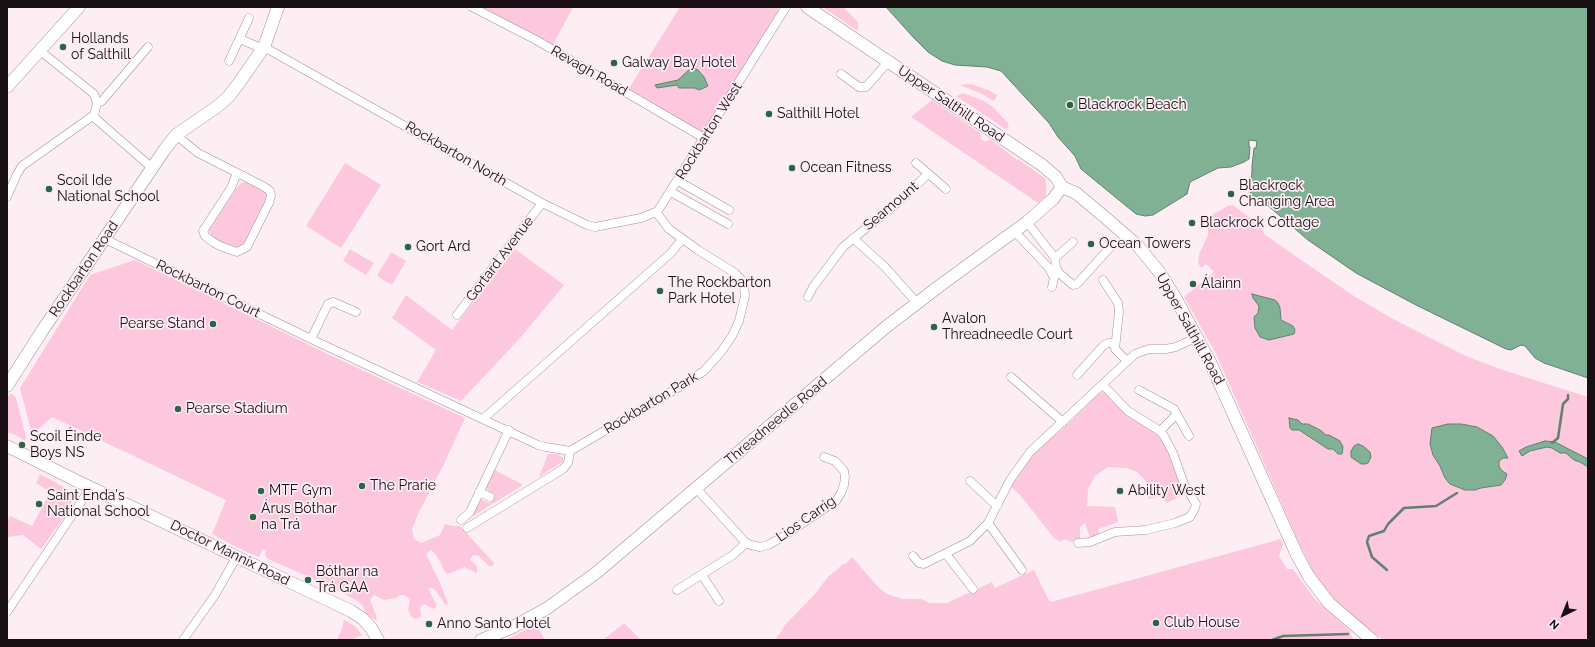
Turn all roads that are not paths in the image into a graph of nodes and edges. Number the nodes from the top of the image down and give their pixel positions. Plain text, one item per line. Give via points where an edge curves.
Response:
1 (79, 7) edge
2 (278, 7) edge
3 (472, 7) edge
4 (786, 7) edge
5 (807, 7) edge
6 (250, 18) dead end
7 (240, 39) junction
8 (148, 47) dead end
9 (264, 48) junction
10 (39, 50) junction
11 (229, 61) dead end
12 (888, 62) junction
13 (841, 74) dead end
14 (7, 87) edge
15 (97, 103) junction
16 (94, 115) junction
17 (176, 136) junction
18 (704, 138) junction
19 (916, 163) dead end
20 (151, 167) junction
21 (237, 173) junction
22 (928, 174) junction
23 (678, 181) junction
24 (1062, 187) junction
25 (946, 189) dead end
26 (671, 192) junction
27 (7, 197) edge
28 (542, 203) junction
29 (729, 210) dead end
30 (656, 212) junction
31 (1027, 222) junction
32 (728, 224) dead end
33 (1014, 231) junction
34 (853, 238) junction
35 (105, 239) junction
36 (682, 239) junction
37 (1072, 242) dead end
38 (1114, 243) dead end
39 (1055, 258) junction
40 (1103, 280) dead end
41 (1052, 287) dead end
42 (808, 297) dead end
43 (917, 303) junction
44 (356, 312) dead end
45 (457, 315) dead end
46 (1197, 337) junction
47 (311, 339) junction
48 (1115, 343) junction
49 (1127, 361) junction
50 (1077, 375) dead end
51 (1011, 377) dead end
52 (1102, 385) junction
53 (7, 386) edge
54 (1139, 390) dead end
55 (1177, 414) junction
56 (484, 418) junction
57 (1063, 422) junction
58 (509, 430) junction
59 (1160, 431) junction
60 (1189, 436) dead end
61 (7, 446) edge
62 (570, 451) junction
63 (824, 457) dead end
64 (970, 481) dead end
65 (91, 487) junction
66 (696, 488) junction
67 (479, 492) junction
68 (490, 497) dead end
69 (997, 506) junction
70 (461, 520) dead end
71 (988, 523) junction
72 (466, 528) dead end
73 (746, 543) junction
74 (1078, 543) dead end
75 (946, 554) junction
76 (237, 556) junction
77 (913, 556) dead end
78 (1022, 570) dead end
79 (702, 575) junction
80 (972, 589) dead end
81 (677, 590) dead end
82 (719, 600) dead end
83 (7, 612) edge
84 (183, 640) edge
85 (378, 640) edge
86 (481, 640) edge
87 (1372, 640) edge

1 - 10 main road
2 - 9 main road, Rockbarton Road
3 - 18 street, Revagh Road via 536,40
4 - 18 street, Rockbarton West
5 - 12 main road, Upper Salthill Road
6 - 7 street
7 - 9 street, Rockbarton North
7 - 11 street
8 - 15 street via 102,101
9 - 17 main road, Rockbarton Road via 229,96
9 - 28 street, Rockbarton North
10 - 14 main road
10 - 15 street via 90,90
12 - 13 street via 866,87 859,87
12 - 24 main road, Upper Salthill Road via 1042,165 1056,177
15 - 16 street
16 - 20 street
16 - 27 street via 22,166
17 - 20 main road, Rockbarton Road
17 - 21 street via 198,153
18 - 23 street, Rockbarton West
19 - 22 street, Seamount
20 - 35 main road, Rockbarton Road
21 - 21 street via 267,188 272,195 247,248 237,252 213,242 203,231 231,188
22 - 25 street, Seamount
22 - 34 street, Seamount via 898,203
23 - 26 street, Rockbarton West
23 - 29 street
24 - 31 main road, Threadneedle Road via 1053,199
24 - 46 main road, Upper Salthill Road via 1081,196 1147,256
26 - 30 street, Rockbarton West
26 - 32 street
28 - 30 street, Rockbarton North via 595,227 642,218
28 - 45 street, Gortard Avenue
30 - 36 street, Rockbarton Park via 669,229
31 - 33 main road, Threadneedle Road
31 - 39 street
33 - 41 street via 1049,268 1054,278
33 - 43 main road, Threadneedle Road
34 - 42 street, Seamount via 834,258 812,287
34 - 43 street, Seamount via 885,267
35 - 47 street, Rockbarton Court
35 - 53 main road, Rockbarton Road
36 - 56 street via 671,253
36 - 62 street, Rockbarton Park via 741,279 745,296 739,321 732,336 704,371
37 - 39 street
38 - 39 street via 1077,284 1072,285 1059,273
40 - 48 street via 1119,308
43 - 66 main road, Threadneedle Road
44 - 47 street via 333,302 328,304
46 - 49 street via 1176,347 1140,352
46 - 87 main road, Upper Salthill Road via 1309,577 1329,603
47 - 56 street, Rockbarton Court
48 - 49 street via 1118,353
48 - 50 street via 1102,346
49 - 52 street
51 - 57 street
52 - 57 street
52 - 59 street via 1128,411
54 - 55 street via 1170,405
55 - 59 street
55 - 60 street
56 - 58 street
57 - 69 street via 1036,444 1024,458
58 - 62 street via 546,447
58 - 67 street
59 - 74 street via 1196,504 1194,513 1185,520 1175,523 1146,530 1115,532 1090,542
61 - 65 main road, Doctor Mannix Road
62 - 72 street via 568,463 563,469
63 - 73 street, Lios Carrig via 836,461 844,471 844,485 836,501 768,545 760,547
64 - 69 street
65 - 76 main road, Doctor Mannix Road
65 - 83 street
66 - 73 street
66 - 86 main road, Threadneedle Road via 574,590 515,626
67 - 68 street
67 - 70 street via 470,512
69 - 71 street
71 - 75 street via 970,541
71 - 78 street
73 - 79 street via 738,552
75 - 77 street via 922,564
75 - 80 street
76 - 84 street via 215,596
76 - 85 main road, Doctor Mannix Road via 359,616
79 - 81 street
79 - 82 street

